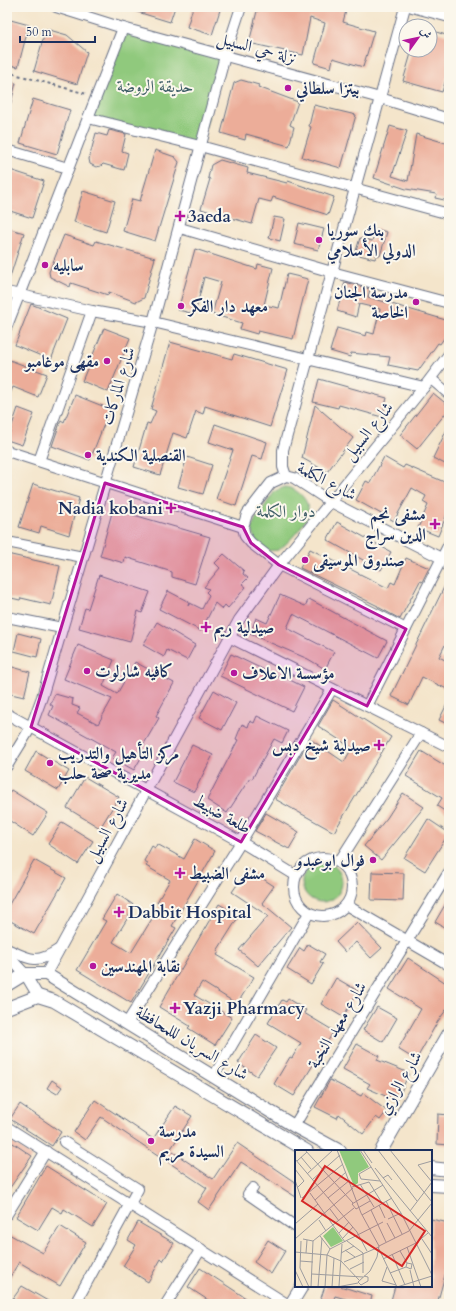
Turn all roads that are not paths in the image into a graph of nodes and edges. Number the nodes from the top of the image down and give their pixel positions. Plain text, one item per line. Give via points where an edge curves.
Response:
1 (56, 7) edge
2 (241, 7) edge
3 (406, 7) edge
4 (412, 7) edge
5 (449, 18) edge
6 (122, 28) junction
7 (225, 56) junction
8 (380, 98) junction
9 (88, 118) junction
10 (449, 119) edge
11 (200, 146) junction
12 (7, 150) edge
13 (68, 168) junction
14 (355, 188) junction
15 (449, 214) edge
16 (180, 228) junction
17 (332, 272) junction
18 (7, 292) edge
19 (19, 296) junction
20 (449, 303) edge
21 (92, 312) junction
22 (153, 322) junction
23 (7, 326) edge
24 (449, 354) edge
25 (308, 359) junction
26 (428, 383) junction
27 (449, 394) edge
28 (7, 450) edge
29 (39, 461) junction
30 (286, 476) junction
31 (105, 483) junction
32 (331, 502) junction
33 (243, 527) junction
34 (7, 542) edge
35 (449, 544) edge
36 (83, 557) junction
37 (445, 560) edge
38 (279, 565) junction
39 (7, 617) edge
40 (62, 628) junction
41 (406, 629) junction
42 (229, 638) junction
43 (332, 689) junction
44 (367, 706) junction
45 (7, 714) edge
46 (31, 727) junction
47 (421, 733) junction
48 (449, 747) edge
49 (7, 766) edge
50 (146, 791) junction
51 (241, 842) junction
52 (339, 862) junction
53 (449, 872) edge
54 (295, 875) junction
55 (346, 905) junction
56 (309, 913) junction
57 (407, 940) junction
58 (7, 949) edge
59 (59, 950) junction
60 (7, 956) edge
61 (449, 965) edge
62 (25, 974) junction
63 (46, 974) junction
64 (7, 985) edge
65 (38, 996) junction
66 (11, 1006) edge
67 (7, 1014) edge
68 (127, 1023) junction
69 (449, 1033) edge
70 (214, 1076) junction
71 (294, 1126) junction
72 (7, 1127) edge
73 (64, 1142) dead end
74 (305, 1150) edge
75 (338, 1150) edge
76 (383, 1150) edge
77 (46, 1151) junction
78 (432, 1168) edge
79 (449, 1170) edge
80 (432, 1185) edge
81 (449, 1186) edge
82 (253, 1188) dead end
83 (130, 1204) junction
84 (7, 1214) edge
85 (295, 1226) edge
86 (201, 1249) junction
87 (301, 1287) edge
88 (75, 1304) edge
89 (166, 1304) edge
90 (287, 1304) edge
91 (291, 1304) edge

1 - 6 street, نزلة حي السبيل
2 - 7 street, شارع الماركات
3 - 8 street
4 - 5 street
6 - 7 street, نزلة حي السبيل
6 - 9 street
7 - 8 street, نزلة حي السبيل
7 - 11 street, شارع الماركات
8 - 10 street, نزلة حي السبيل
8 - 14 street
9 - 11 street
9 - 13 street
11 - 14 street
11 - 16 street, شارع الماركات
12 - 13 street
13 - 19 street
14 - 15 street
14 - 17 street
16 - 17 street
16 - 22 street, شارع الماركات
17 - 20 street
17 - 25 street
18 - 19 street
19 - 21 street
19 - 23 street
21 - 22 street
21 - 29 street
22 - 25 street
22 - 31 street, شارع الماركات
24 - 26 street, شارع السبيل
25 - 26 street
25 - 30 street via 283,450
26 - 27 street
26 - 32 street, شارع السبيل
28 - 29 street
29 - 31 street
30 - 32 street, شارع الكلمة via 294,478
30 - 33 street, شارع الكلمة via 277,479 265,490 247,514
31 - 33 street
31 - 36 street, شارع الماركات
32 - 37 street, شارع الكلمة
32 - 38 street, شارع السبيل
33 - 38 street via 251,543
34 - 36 street
35 - 37 street
36 - 40 street, شارع الماركات
37 - 41 street
38 - 41 street
38 - 42 street, شارع السبيل
39 - 40 street
40 - 46 street, شارع الماركات
41 - 44 street
42 - 43 street
42 - 50 street, شارع السبيل
43 - 44 street
43 - 51 street
44 - 47 street
45 - 46 street, طلعة ضبيط
46 - 49 street, شارع الماركات
46 - 50 street, طلعة ضبيط
47 - 48 street
47 - 52 street
50 - 51 street, طلعة ضبيط
50 - 59 street, شارع السبيل
51 - 54 street, طلعة ضبيط
51 - 68 street
52 - 54 street via 331,858 313,858 305,862
52 - 55 street via 351,877 351,896
53 - 57 street, شارع معهد النخبة
54 - 56 street via 294,893 302,908
55 - 56 street via 325,916
55 - 57 street
56 - 70 street
57 - 61 street
57 - 71 street, شارع معهد النخبة
58 - 59 street via 31,960 48,957
59 - 63 street, شارع السبيل
60 - 62 street
62 - 63 main road
62 - 64 main road
62 - 65 street
63 - 68 main road, شارع السريان لللمحافظة
65 - 66 main road
65 - 74 main road via 54,1001
66 - 67 street
68 - 70 main road, شارع السريان لللمحافظة
69 - 76 main road, شارع الرازي
70 - 71 main road, شارع السريان لللمحافظة
71 - 75 main road, شارع السريان لللمحافظة
72 - 77 street
73 - 83 street via 138,1189
77 - 83 street
77 - 84 street
78 - 79 main road
80 - 81 main road
82 - 85 street via 248,1194
83 - 86 street
83 - 88 street
86 - 89 street
86 - 90 street
87 - 91 main road

